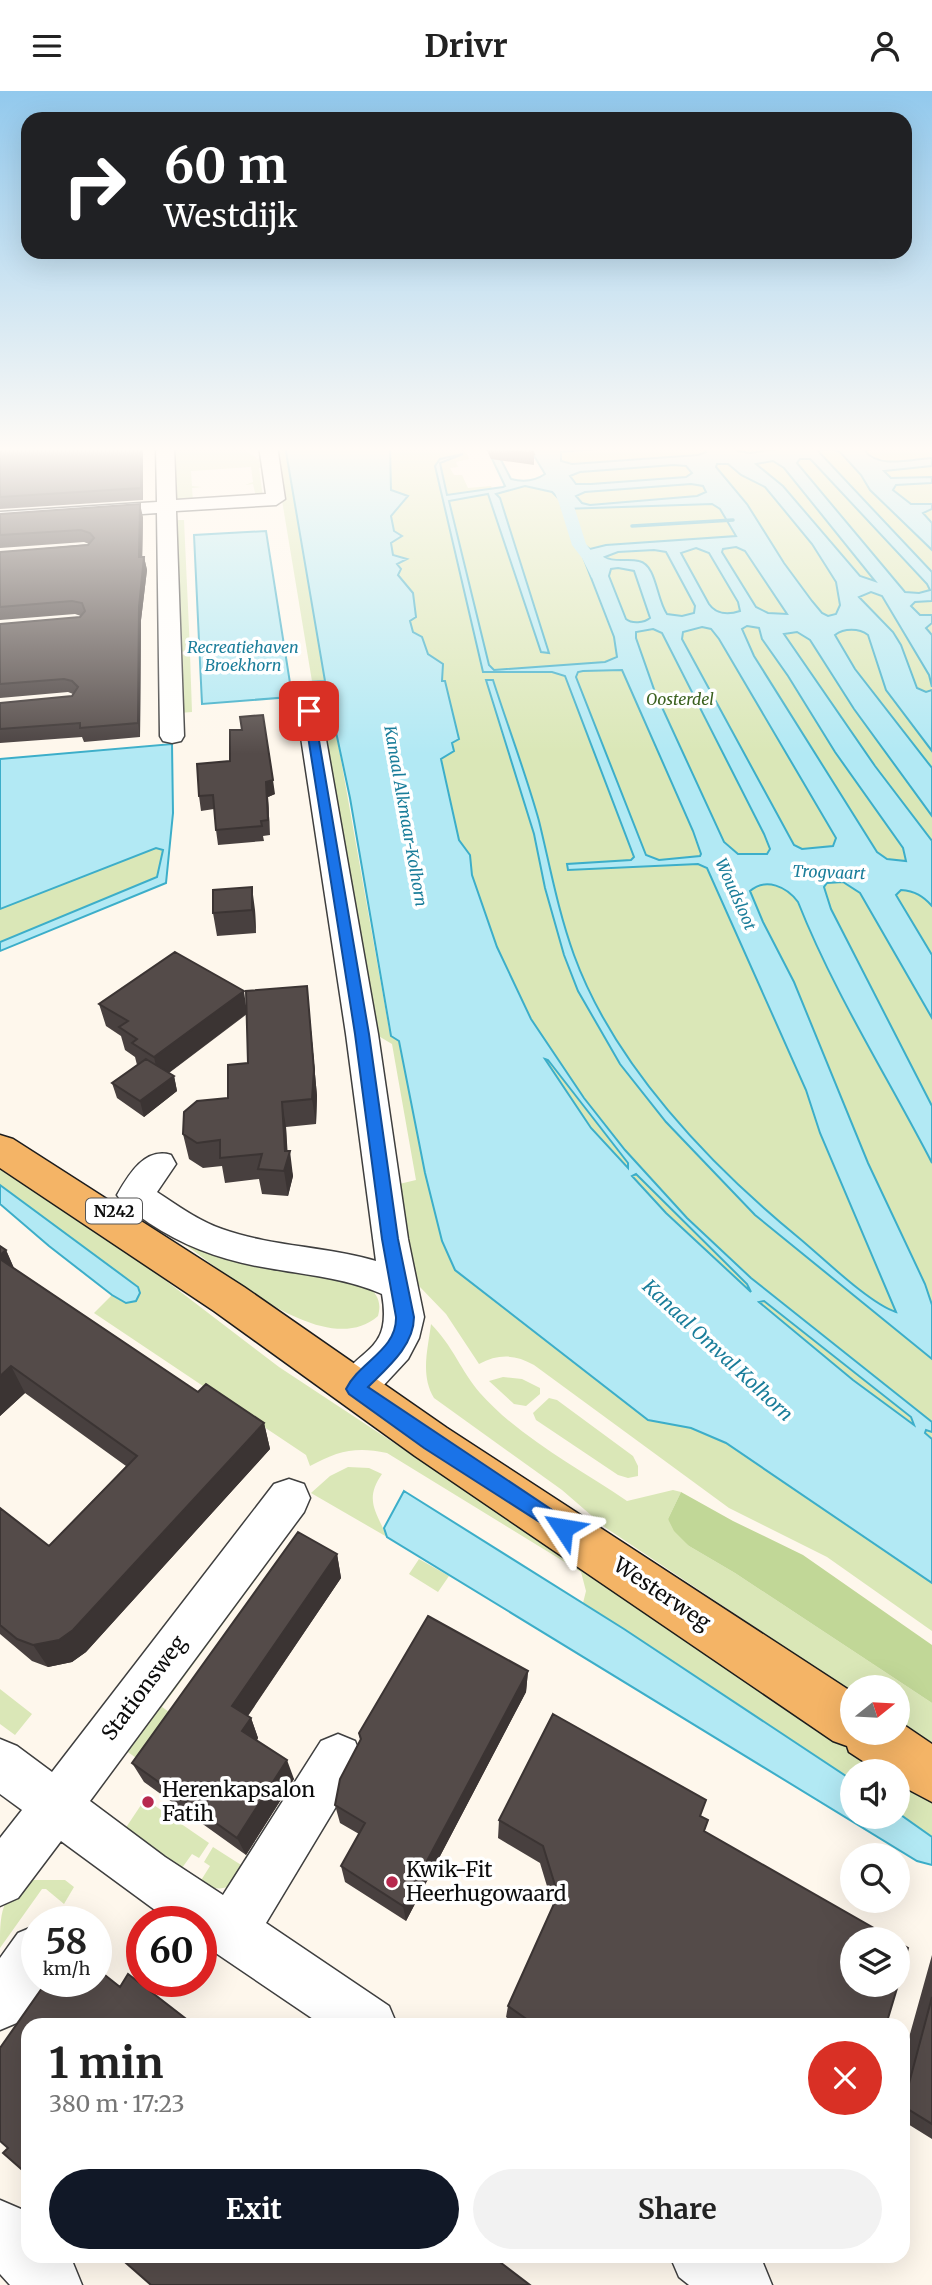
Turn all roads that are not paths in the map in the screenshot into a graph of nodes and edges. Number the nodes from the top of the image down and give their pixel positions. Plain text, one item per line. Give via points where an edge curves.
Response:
1 (168, 548) edge
2 (309, 711) dead end
3 (172, 736) dead end
4 (0, 1122) edge
5 (0, 1149) edge
6 (159, 1164) dead end
7 (400, 1286) junction
8 (229, 1299) junction
9 (355, 1389) junction
10 (289, 1498) dead end
11 (840, 1713) edge
12 (887, 1745) edge
13 (338, 1758) dead end
14 (0, 1763) edge
15 (932, 1775) edge
16 (56, 1803) junction
17 (0, 1880) edge
18 (231, 1931) junction
19 (21, 1974) edge
20 (0, 2003) edge
21 (360, 2018) edge
22 (0, 2230) edge
23 (21, 2253) edge
24 (31, 2263) edge
25 (711, 2263) edge
26 (51, 2285) edge
27 (741, 2285) edge

1 - 3 street
2 - 7 street
4 - 8 main road, Westerweg / N242
5 - 8 main road, Westerweg / N242
6 - 7 street via 135,1195 176,1222 222,1244 372,1273
7 - 9 street via 405,1317 401,1337
8 - 9 main road, Westerweg / N242
9 - 11 main road, Westerweg / N242
10 - 16 street, Stationsweg
12 - 15 main road
13 - 18 street
14 - 16 street
16 - 17 street, Stationsweg
16 - 18 street via 147,1875
18 - 21 street
19 - 20 street
22 - 23 street
24 - 26 street
25 - 27 street

